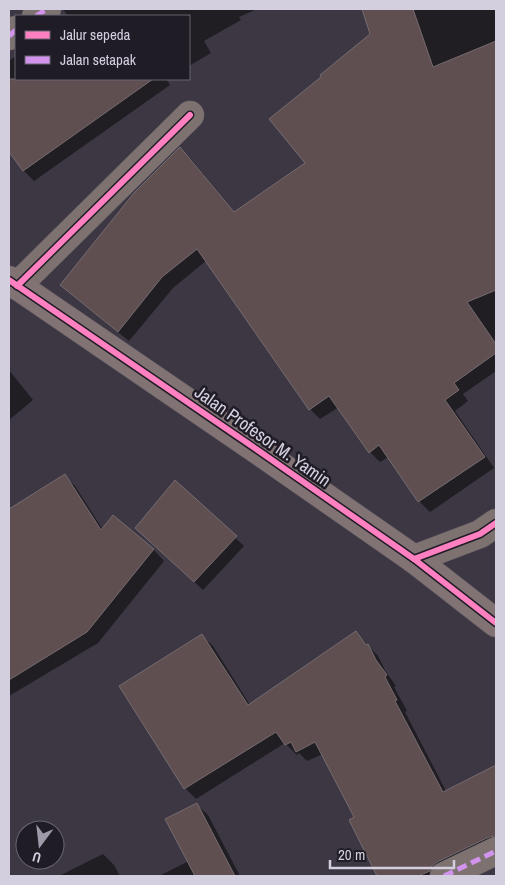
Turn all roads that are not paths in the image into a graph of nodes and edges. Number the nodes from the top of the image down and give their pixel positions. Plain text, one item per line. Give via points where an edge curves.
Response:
1 (190, 115) dead end
2 (13, 283) edge
3 (496, 523) edge
4 (414, 559) junction
5 (496, 623) edge
6 (496, 851) edge
7 (444, 876) edge

1 - 2 street
2 - 4 main road, Jalan Profesor M. Yamin
3 - 4 street via 480,534
4 - 5 main road, Jalan Profesor M. Yamin
6 - 7 street

